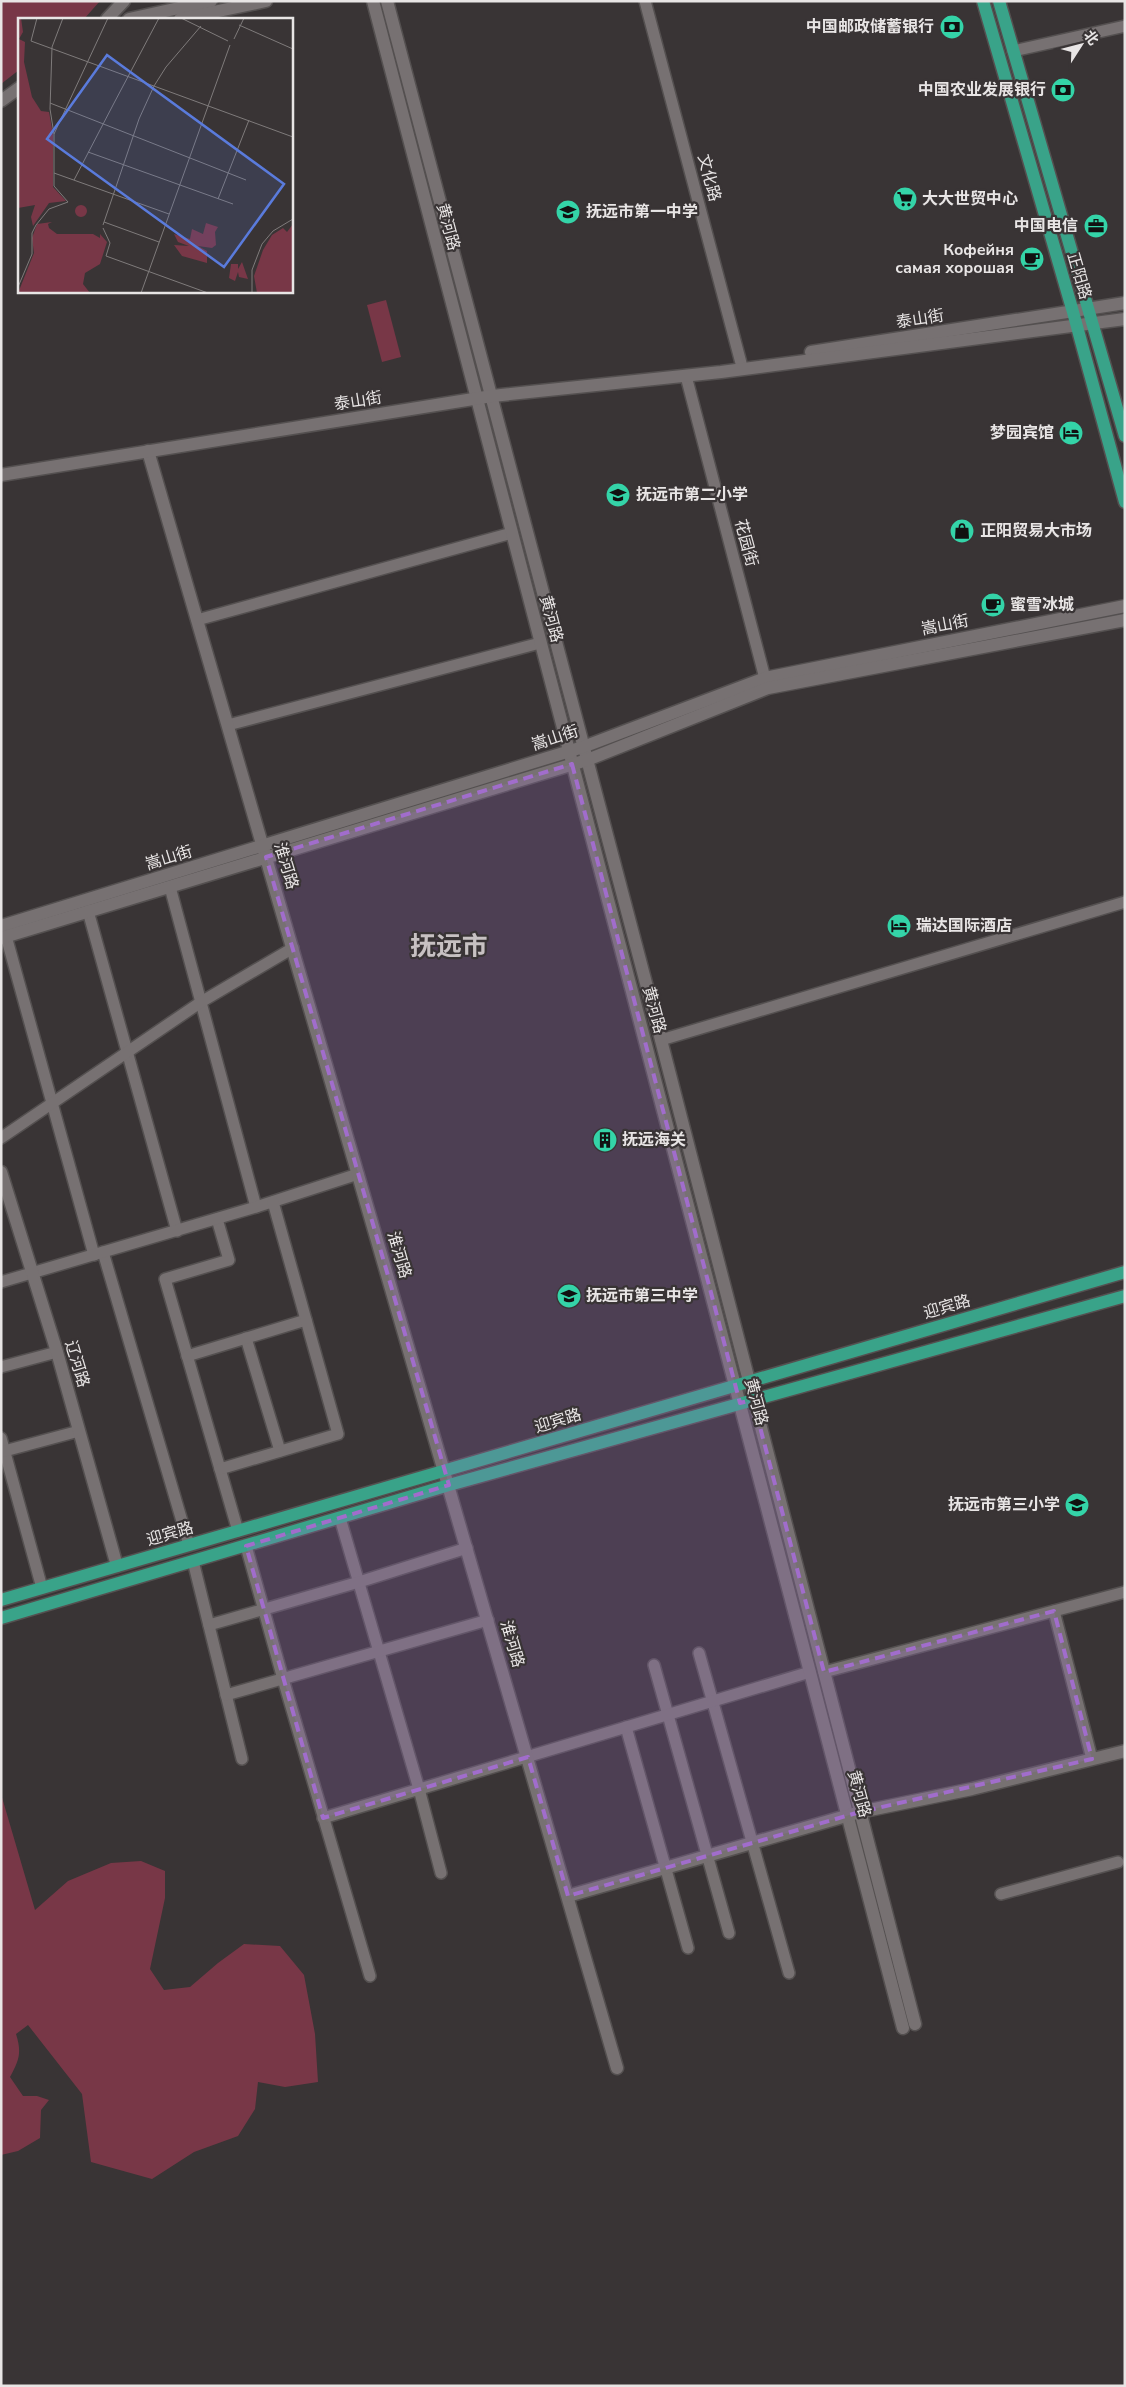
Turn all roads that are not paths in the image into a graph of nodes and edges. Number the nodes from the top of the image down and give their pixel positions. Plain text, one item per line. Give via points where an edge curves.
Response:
1 (124, 1) edge
2 (212, 1) edge
3 (266, 1) edge
4 (373, 1) edge
5 (387, 1) edge
6 (645, 1) edge
7 (983, 1) edge
8 (999, 1) edge
9 (108, 18) edge
10 (134, 18) edge
11 (185, 18) edge
12 (1125, 26) edge
13 (1013, 51) junction
14 (18, 89) edge
15 (1, 101) edge
16 (1125, 303) edge
17 (1088, 309) junction
18 (1073, 312) junction
19 (1125, 319) edge
20 (1092, 323) junction
21 (1076, 326) junction
22 (741, 363) junction
23 (721, 372) junction
24 (686, 376) junction
25 (492, 396) junction
26 (477, 399) junction
27 (1125, 436) edge
28 (148, 451) junction
29 (1, 475) edge
30 (1125, 502) edge
31 (512, 533) junction
32 (1125, 606) edge
33 (197, 620) junction
34 (1125, 620) edge
35 (540, 643) junction
36 (767, 683) junction
37 (228, 725) junction
38 (583, 747) junction
39 (568, 751) junction
40 (587, 760) junction
41 (572, 764) junction
42 (264, 852) junction
43 (170, 887) junction
44 (1125, 902) edge
45 (88, 911) junction
46 (3, 933) edge
47 (293, 948) junction
48 (202, 1002) junction
49 (661, 1040) junction
50 (128, 1050) junction
51 (52, 1102) junction
52 (1, 1138) edge
53 (1, 1172) edge
54 (358, 1174) junction
55 (273, 1202) junction
56 (256, 1207) junction
57 (217, 1219) junction
58 (177, 1230) junction
59 (99, 1254) junction
60 (1125, 1272) edge
61 (31, 1273) junction
62 (1, 1282) edge
63 (1125, 1296) edge
64 (306, 1320) junction
65 (246, 1338) junction
66 (57, 1352) junction
67 (187, 1356) junction
68 (1, 1368) edge
69 (748, 1381) junction
70 (735, 1385) junction
71 (753, 1400) junction
72 (740, 1404) junction
73 (79, 1430) junction
74 (1, 1438) edge
75 (3, 1451) edge
76 (280, 1451) junction
77 (220, 1469) junction
78 (445, 1472) junction
79 (449, 1485) junction
80 (340, 1518) junction
81 (238, 1531) junction
82 (189, 1545) junction
83 (246, 1546) junction
84 (467, 1548) junction
85 (193, 1562) junction
86 (117, 1566) junction
87 (359, 1582) junction
88 (42, 1588) junction
89 (1125, 1592) edge
90 (1, 1600) edge
91 (264, 1609) junction
92 (1054, 1611) junction
93 (1, 1618) edge
94 (488, 1620) junction
95 (209, 1625) junction
96 (379, 1652) junction
97 (699, 1652) dead end
98 (654, 1665) dead end
99 (810, 1672) junction
100 (824, 1672) junction
101 (283, 1679) junction
102 (226, 1695) junction
103 (713, 1701) junction
104 (668, 1715) junction
105 (626, 1727) junction
106 (1125, 1751) edge
107 (528, 1757) junction
108 (242, 1759) dead end
109 (1092, 1759) junction
110 (419, 1789) junction
111 (854, 1814) junction
112 (323, 1818) junction
113 (752, 1842) junction
114 (708, 1855) junction
115 (1118, 1862) dead end
116 (666, 1868) junction
117 (441, 1873) dead end
118 (1001, 1894) dead end
119 (568, 1896) junction
120 (729, 1933) dead end
121 (688, 1948) dead end
122 (789, 1973) dead end
123 (370, 1976) dead end
124 (909, 2026) dead end
125 (617, 2068) dead end

1 - 9 main road
2 - 10 main road
3 - 11 main road
4 - 26 main road, 黄河路
5 - 25 main road, 黄河路
6 - 22 street, 文化路
7 - 18 main road, 正阳路
8 - 13 main road, 正阳路
12 - 13 street
13 - 17 main road, 正阳路
14 - 15 main road
16 - 17 main road, 泰山街
17 - 18 main road, 泰山街
17 - 20 main road, 正阳路
18 - 21 main road, 正阳路
18 - 22 main road, 泰山街
19 - 20 main road, 泰山街
20 - 21 main road, 泰山街
20 - 27 main road, 正阳路
21 - 23 main road, 泰山街
21 - 30 main road, 正阳路
22 - 23 main road, 泰山街
23 - 24 main road, 泰山街
24 - 25 main road, 泰山街
24 - 36 street, 花园街
25 - 26 main road, 泰山街
25 - 38 main road, 黄河路
26 - 28 main road, 泰山街
26 - 31 main road, 黄河路
28 - 29 main road, 泰山街
28 - 33 main road, 淮河路
31 - 33 street
31 - 35 main road, 黄河路
32 - 36 main road, 嵩山街
33 - 37 main road, 淮河路
34 - 36 main road, 嵩山街
35 - 37 street
35 - 39 main road, 黄河路
36 - 38 main road, 嵩山街
36 - 40 main road, 嵩山街
37 - 42 main road, 淮河路
38 - 39 main road, 嵩山街
38 - 40 main road, 黄河路
39 - 41 main road, 黄河路
39 - 42 main road, 嵩山街
40 - 41 main road, 嵩山街
40 - 49 main road, 黄河路
41 - 42 main road, 嵩山街
41 - 70 main road, 黄河路
42 - 43 main road, 嵩山街
42 - 46 main road, 嵩山街
42 - 47 main road, 淮河路
43 - 45 main road, 嵩山街
43 - 48 street
44 - 49 street
45 - 46 main road, 嵩山街
45 - 50 street
46 - 51 street
47 - 48 street
47 - 54 main road, 淮河路
48 - 50 street
48 - 56 street
49 - 69 main road, 黄河路
50 - 51 street
50 - 58 street
51 - 52 street
51 - 59 street
53 - 61 main road, 辽河路
54 - 55 street
54 - 78 main road, 淮河路
55 - 56 street
55 - 64 street
56 - 57 street
57 - 58 street
57 - 67 street via 229,1260 165,1279
58 - 59 street
59 - 61 street
59 - 82 street
60 - 69 main road, 迎宾路
61 - 62 street
61 - 66 main road, 辽河路
63 - 71 main road, 迎宾路
64 - 65 street
64 - 76 street via 338,1434
65 - 67 street
65 - 76 street
66 - 68 street
66 - 73 main road, 辽河路
67 - 77 street
69 - 70 main road, 迎宾路
69 - 71 main road, 黄河路
70 - 72 main road, 黄河路
70 - 78 main road, 迎宾路
71 - 72 main road, 迎宾路
71 - 100 main road, 黄河路
72 - 79 main road, 迎宾路
72 - 99 main road, 黄河路
73 - 75 street
73 - 86 main road, 辽河路
74 - 75 street
75 - 88 street
76 - 77 street
77 - 81 street
78 - 79 main road, 淮河路
78 - 81 main road, 迎宾路
79 - 80 main road, 迎宾路
79 - 84 main road, 淮河路
80 - 83 main road, 迎宾路
80 - 87 street
81 - 82 main road, 迎宾路
82 - 86 main road, 迎宾路
83 - 85 main road, 迎宾路
83 - 91 street
84 - 87 street
84 - 94 main road, 淮河路
85 - 93 main road, 迎宾路
85 - 95 street
86 - 88 main road, 迎宾路
87 - 91 street
87 - 96 street
88 - 90 main road, 迎宾路
89 - 92 street
91 - 95 street
91 - 101 street
92 - 100 street
92 - 109 street
94 - 96 street
94 - 107 main road, 淮河路
95 - 102 street
96 - 101 street
96 - 110 street
97 - 103 street
98 - 104 street
99 - 103 street
99 - 111 main road, 黄河路
100 - 111 main road, 黄河路
101 - 102 street
101 - 112 street
102 - 108 street
103 - 104 street
103 - 113 street
104 - 105 street
104 - 114 street
105 - 107 street
105 - 116 street
106 - 109 main road
107 - 110 street
107 - 119 main road, 淮河路
109 - 111 main road
110 - 112 street
110 - 117 street
111 - 113 main road
111 - 124 main road, 黄河路
112 - 123 street
113 - 114 main road
113 - 122 street
114 - 116 main road
114 - 120 street
115 - 118 street
116 - 119 main road
116 - 121 street
119 - 125 main road, 淮河路

